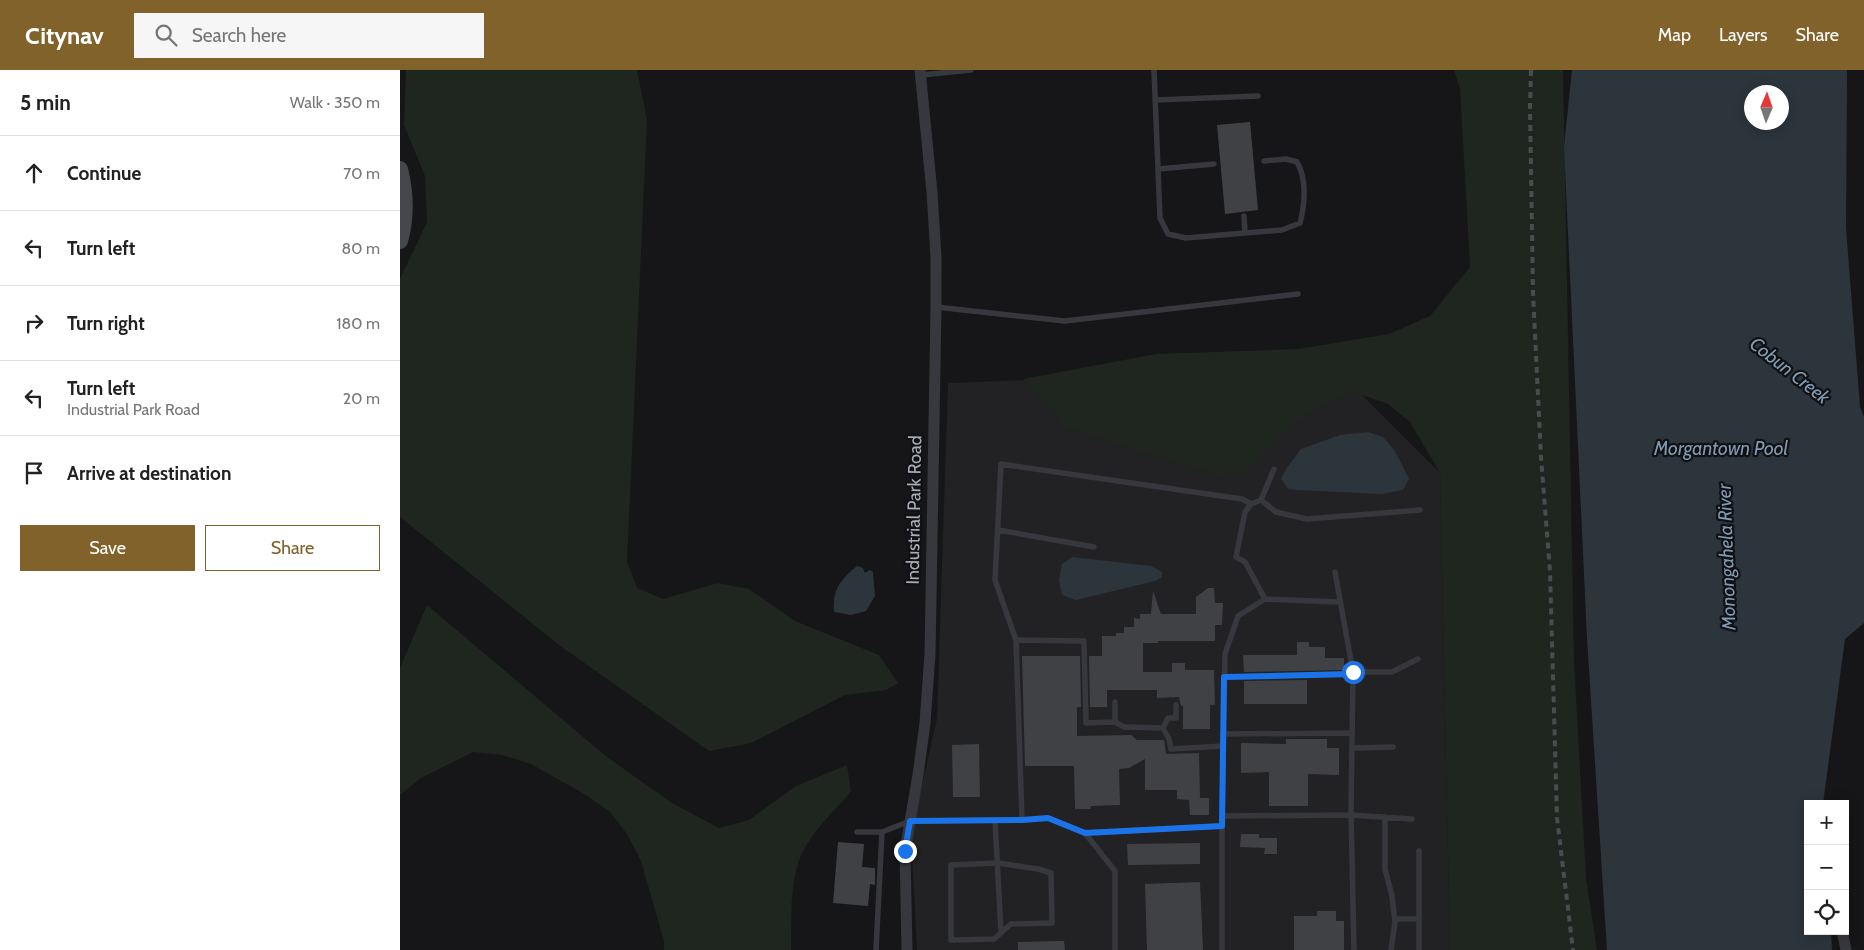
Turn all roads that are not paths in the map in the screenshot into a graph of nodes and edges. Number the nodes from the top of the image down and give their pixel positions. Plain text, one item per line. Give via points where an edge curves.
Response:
1 (971, 70) edge
2 (1154, 70) edge
3 (961, 71) edge
4 (920, 73) edge
5 (1258, 96) dead end
6 (1155, 100) junction
7 (1264, 161) dead end
8 (1214, 164) dead end
9 (400, 169) edge
10 (1158, 169) junction
11 (1244, 216) dead end
12 (1245, 233) junction
13 (400, 241) edge
14 (1298, 294) dead end
15 (936, 306) junction
16 (1274, 469) dead end
17 (1261, 500) junction
18 (1251, 504) junction
19 (1420, 510) dead end
20 (998, 530) junction
21 (1094, 547) dead end
22 (1335, 572) dead end
23 (1265, 599) junction
24 (1339, 602) junction
25 (1016, 640) junction
26 (1418, 659) dead end
27 (1353, 673) junction
28 (1224, 677) junction
29 (1116, 702) dead end
30 (1176, 704) dead end
31 (1115, 722) junction
32 (1162, 728) junction
33 (1352, 733) junction
34 (1223, 734) junction
35 (1223, 746) junction
36 (1393, 747) dead end
37 (1352, 748) junction
38 (1351, 815) junction
39 (1222, 816) junction
40 (1385, 817) junction
41 (1412, 819) dead end
42 (995, 820) junction
43 (1022, 820) junction
44 (910, 821) junction
45 (1222, 826) junction
46 (857, 832) dead end
47 (882, 832) junction
48 (1085, 833) junction
49 (1419, 851) dead end
50 (998, 863) junction
51 (1395, 919) junction
52 (1419, 919) junction
53 (1001, 932) junction
54 (1843, 935) edge
55 (876, 950) edge
56 (907, 950) edge
57 (1116, 950) edge
58 (1222, 950) edge
59 (1354, 950) edge
60 (1391, 950) edge
61 (1419, 950) edge
62 (1846, 950) edge

1 - 3 lane
2 - 6 lane
3 - 4 lane
4 - 15 street, Industrial Park Road via 936,257
5 - 6 lane
6 - 10 lane
7 - 12 lane via 1297,162 1302,170 1304,206 1300,223 1282,230
8 - 10 lane
9 - 13 street via 406,207
10 - 12 lane via 1160,218 1168,234 1186,238
11 - 12 lane
14 - 15 lane via 1065,320
15 - 44 street, Industrial Park Road via 930,654 924,732
16 - 17 lane
17 - 18 lane
17 - 19 lane via 1276,512 1307,519
18 - 20 lane via 1242,499 1000,464
18 - 23 lane via 1245,512 1236,556 1245,562
20 - 21 lane
20 - 25 lane via 996,580
22 - 24 lane
23 - 24 lane
23 - 28 lane via 1238,616 1224,654
24 - 27 lane
25 - 31 lane via 1084,641 1086,723
25 - 43 lane
26 - 27 lane via 1392,672
27 - 28 lane
27 - 33 lane
28 - 34 lane
29 - 31 lane
30 - 32 lane via 1176,718 1168,718
31 - 32 lane via 1124,727
32 - 35 lane via 1171,749
33 - 34 lane
33 - 37 lane
34 - 35 lane
35 - 39 lane
36 - 37 lane
37 - 38 lane
38 - 39 lane
38 - 40 lane
38 - 59 lane
39 - 45 lane
40 - 41 lane
40 - 51 lane via 1384,869
42 - 43 lane
42 - 44 lane
42 - 50 lane
43 - 48 lane via 1048,818
44 - 47 lane
44 - 56 street, Industrial Park Road via 905,851
45 - 48 lane
45 - 58 lane
46 - 47 lane
47 - 55 lane
48 - 57 lane via 1115,871
49 - 52 lane
50 - 53 lane
50 - 53 lane via 1051,873 1052,923 1011,924
50 - 53 lane via 951,865 951,940 994,939
51 - 52 lane
51 - 60 lane
52 - 61 lane
54 - 62 street

